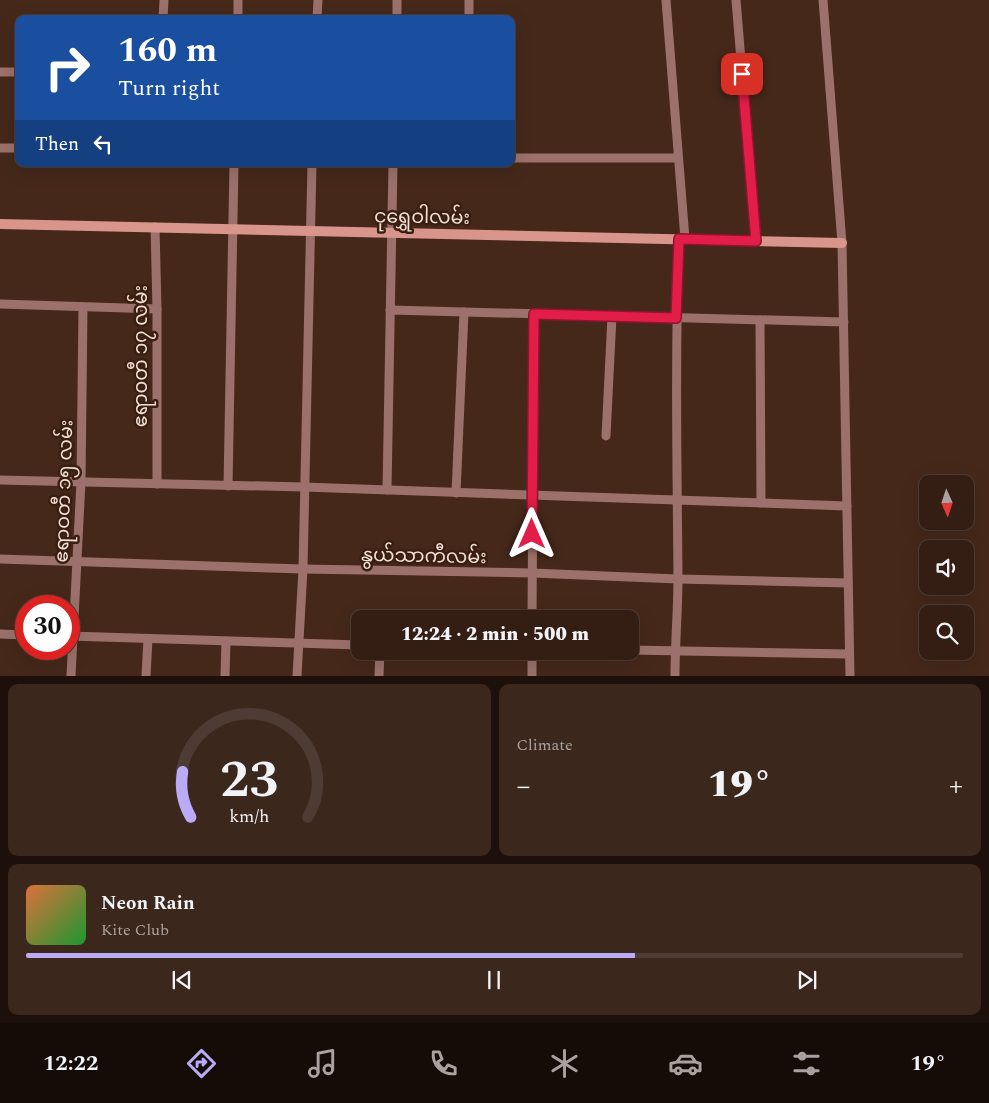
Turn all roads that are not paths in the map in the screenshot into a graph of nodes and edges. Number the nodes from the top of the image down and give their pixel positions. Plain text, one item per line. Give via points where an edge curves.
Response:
1 (164, 0) edge
2 (238, 0) edge
3 (318, 0) edge
4 (397, 0) edge
5 (469, 0) edge
6 (666, 0) edge
7 (736, 0) edge
8 (823, 0) edge
9 (163, 15) edge
10 (238, 15) edge
11 (317, 15) edge
12 (397, 15) edge
13 (469, 15) edge
14 (0, 72) edge
15 (15, 72) edge
16 (0, 148) edge
17 (15, 148) edge
18 (515, 158) edge
19 (678, 158) junction
20 (234, 167) edge
21 (312, 167) edge
22 (393, 167) edge
23 (0, 224) edge
24 (155, 227) junction
25 (233, 229) junction
26 (310, 231) junction
27 (391, 233) junction
28 (682, 239) junction
29 (756, 241) junction
30 (842, 243) junction
31 (0, 304) edge
32 (82, 307) junction
33 (157, 309) junction
34 (390, 310) junction
35 (464, 312) junction
36 (534, 314) junction
37 (612, 316) junction
38 (676, 318) junction
39 (760, 320) junction
40 (844, 322) junction
41 (606, 436) dead end
42 (0, 480) edge
43 (81, 482) junction
44 (157, 484) junction
45 (228, 486) junction
46 (304, 487) junction
47 (387, 490) junction
48 (456, 492) junction
49 (532, 495) junction
50 (676, 500) junction
51 (761, 503) junction
52 (847, 506) junction
53 (0, 559) edge
54 (76, 563) junction
55 (303, 569) junction
56 (532, 573) junction
57 (678, 579) junction
58 (848, 583) junction
59 (74, 595) edge
60 (532, 610) edge
61 (0, 634) edge
62 (15, 635) edge
63 (80, 636) edge
64 (148, 639) junction
65 (226, 641) junction
66 (299, 643) junction
67 (351, 645) edge
68 (639, 650) edge
69 (675, 650) junction
70 (849, 654) junction
71 (71, 660) edge
72 (380, 660) edge
73 (532, 660) edge
74 (71, 676) edge
75 (146, 676) edge
76 (224, 676) edge
77 (297, 676) edge
78 (379, 676) edge
79 (532, 676) edge
80 (675, 676) edge
81 (850, 676) edge

1 - 9 street
2 - 10 street
3 - 11 street
4 - 12 street
5 - 13 street
6 - 19 street
7 - 29 street
8 - 30 street
14 - 15 street
16 - 17 street
18 - 19 street
19 - 28 street
20 - 25 street
21 - 26 street
22 - 27 street
23 - 24 street, ငုရွှေဝါလမ်း
24 - 25 street, ငုရွှေဝါလမ်း
24 - 33 street, ဧရာဝတီ ၁၇ လမ်း
25 - 26 street, ငုရွှေဝါလမ်း
25 - 45 street
26 - 27 street, ငုရွှေဝါလမ်း
26 - 46 street
27 - 28 street, ငုရွှေဝါလမ်း
27 - 34 street
28 - 29 street, ငုရွှေဝါလမ်း
28 - 38 street
29 - 30 street, ငုရွှေဝါလမ်း
30 - 40 street
31 - 32 street
32 - 33 street
32 - 43 street, ဧရာဝတီ ၁၅ လမ်း
33 - 44 street, ဧရာဝတီ ၁၇ လမ်း
34 - 35 street
34 - 47 street
35 - 36 street
35 - 48 street
36 - 37 street
36 - 49 street
37 - 38 street
37 - 41 street
38 - 39 street
38 - 50 street
39 - 40 street
39 - 51 street
40 - 52 street
42 - 43 street
43 - 44 street
43 - 54 street, ဧရာဝတီ ၁၅ လမ်း
44 - 45 street
45 - 46 street
46 - 47 street
46 - 55 street
47 - 48 street
48 - 49 street
49 - 50 street
49 - 56 street
50 - 51 street
50 - 57 street
51 - 52 street
52 - 58 street
53 - 54 street, နွယ်သာကီလမ်း
54 - 55 street, နွယ်သာကီလမ်း
54 - 59 street, ဧရာဝတီ ၁၅ လမ်း
55 - 56 street, နွယ်သာကီလမ်း
55 - 66 street
56 - 57 street, နွယ်သာကီလမ်း
56 - 60 street
57 - 58 street, နွယ်သာကီလမ်း
57 - 69 street
58 - 70 street
61 - 62 street
63 - 64 street
64 - 65 street
64 - 75 street
65 - 66 street
65 - 76 street
66 - 67 street
66 - 77 street
68 - 69 street
69 - 70 street
69 - 80 street
70 - 81 street
71 - 74 street, ဧရာဝတီ ၁၅ လမ်း
72 - 78 street
73 - 79 street

